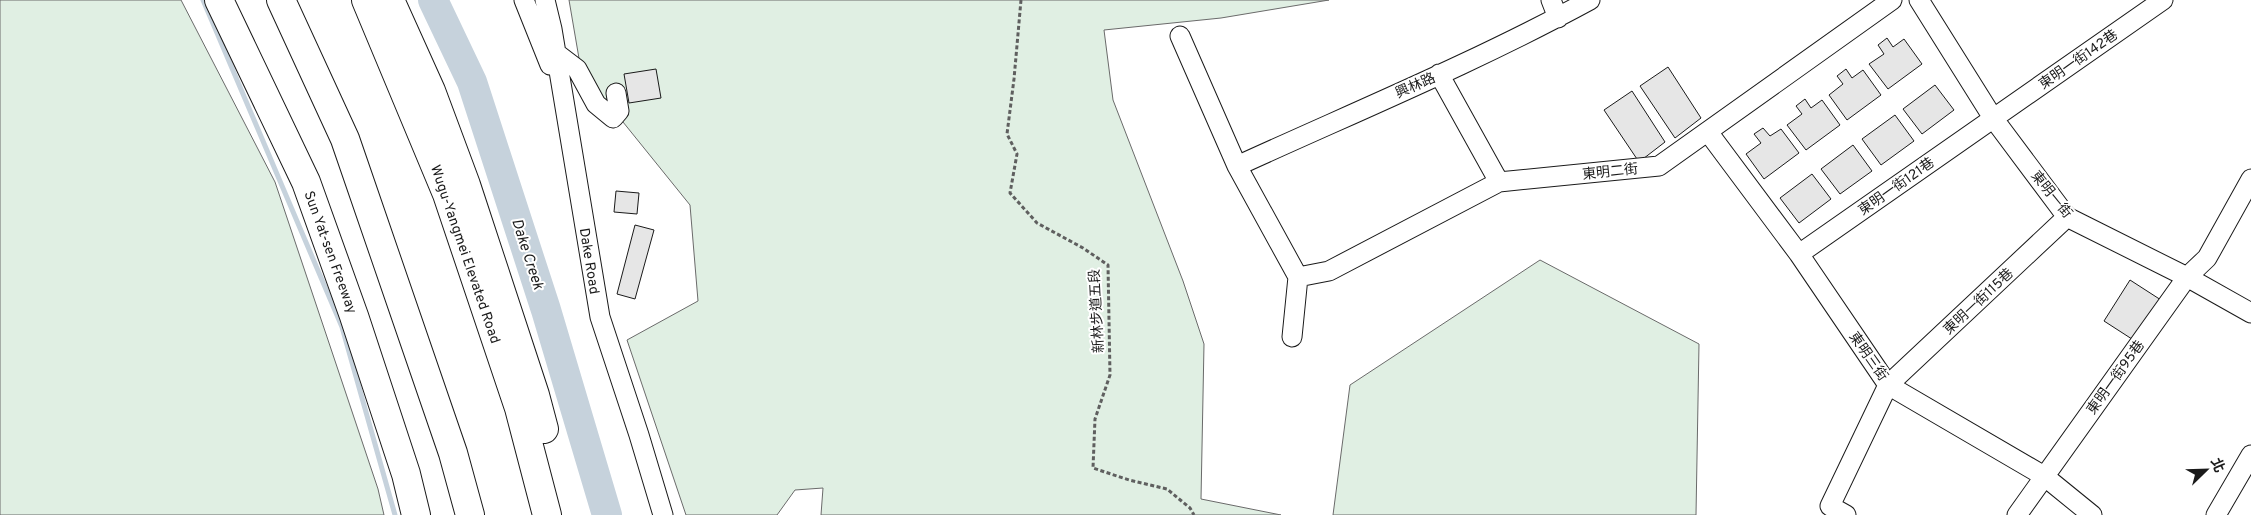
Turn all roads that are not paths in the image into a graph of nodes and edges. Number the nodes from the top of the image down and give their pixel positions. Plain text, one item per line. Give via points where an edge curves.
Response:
1 (219, 0) edge
2 (281, 0) edge
3 (366, 0) edge
4 (390, 0) edge
5 (524, 0) edge
6 (545, 0) edge
7 (1551, 0) edge
8 (1590, 0) edge
9 (1892, 0) edge
10 (1919, 0) edge
11 (2162, 0) edge
12 (1558, 18) junction
13 (1180, 36) dead end
14 (556, 53) junction
15 (1439, 74) junction
16 (616, 93) dead end
17 (563, 96) junction
18 (1993, 118) junction
19 (1708, 132) junction
20 (1237, 166) junction
21 (2251, 179) edge
22 (1499, 182) junction
23 (2067, 217) junction
24 (1799, 254) junction
25 (2187, 277) junction
26 (1298, 278) junction
27 (2251, 313) edge
28 (1292, 337) dead end
29 (1888, 385) junction
30 (2251, 454) edge
31 (2044, 476) junction
32 (416, 515) edge
33 (470, 515) edge
34 (547, 515) edge
35 (566, 515) edge
36 (663, 515) edge
37 (1846, 515) edge
38 (2017, 515) edge
39 (2092, 515) edge
40 (2216, 515) edge

1 - 32 highway, Sun Yat-sen Freeway via 306,182 357,325 406,474
2 - 33 highway via 345,138 453,453
3 - 34 highway, Wugu-Yangmei Elevated Road via 447,194 520,408
4 - 35 highway, Wugu-Yangmei Elevated Road via 431,91 466,185 535,394
5 - 17 street
6 - 14 street, Dake Road
7 - 12 street
8 - 12 street, 興林路
9 - 19 street, 東明二街
10 - 18 street, 東明一街
11 - 18 street, 東明一街142巷
12 - 15 street, 興林路
13 - 20 street
14 - 16 street via 577,69 596,104 613,118 619,111
14 - 17 street, Dake Road
15 - 20 street, 興林路
15 - 22 street
17 - 36 street, Dake Road via 600,316
18 - 23 street, 東明一街
18 - 24 street, 東明一街121巷
19 - 22 street, 東明二街 via 1659,166
19 - 24 street, 東明三街
20 - 26 street
21 - 25 street, 東明一街95巷 via 2207,258
22 - 26 street, 東明二街 via 1329,271
23 - 25 street, 東明一街
23 - 29 street, 東明一街115巷
24 - 29 street, 東明三街
25 - 27 street, 東明一街
25 - 31 street, 東明一街95巷
26 - 28 street
29 - 31 street, 東明三街
29 - 37 street via 1830,506
30 - 40 street
31 - 38 street, 東明一街95巷
31 - 39 street, 東明三街

